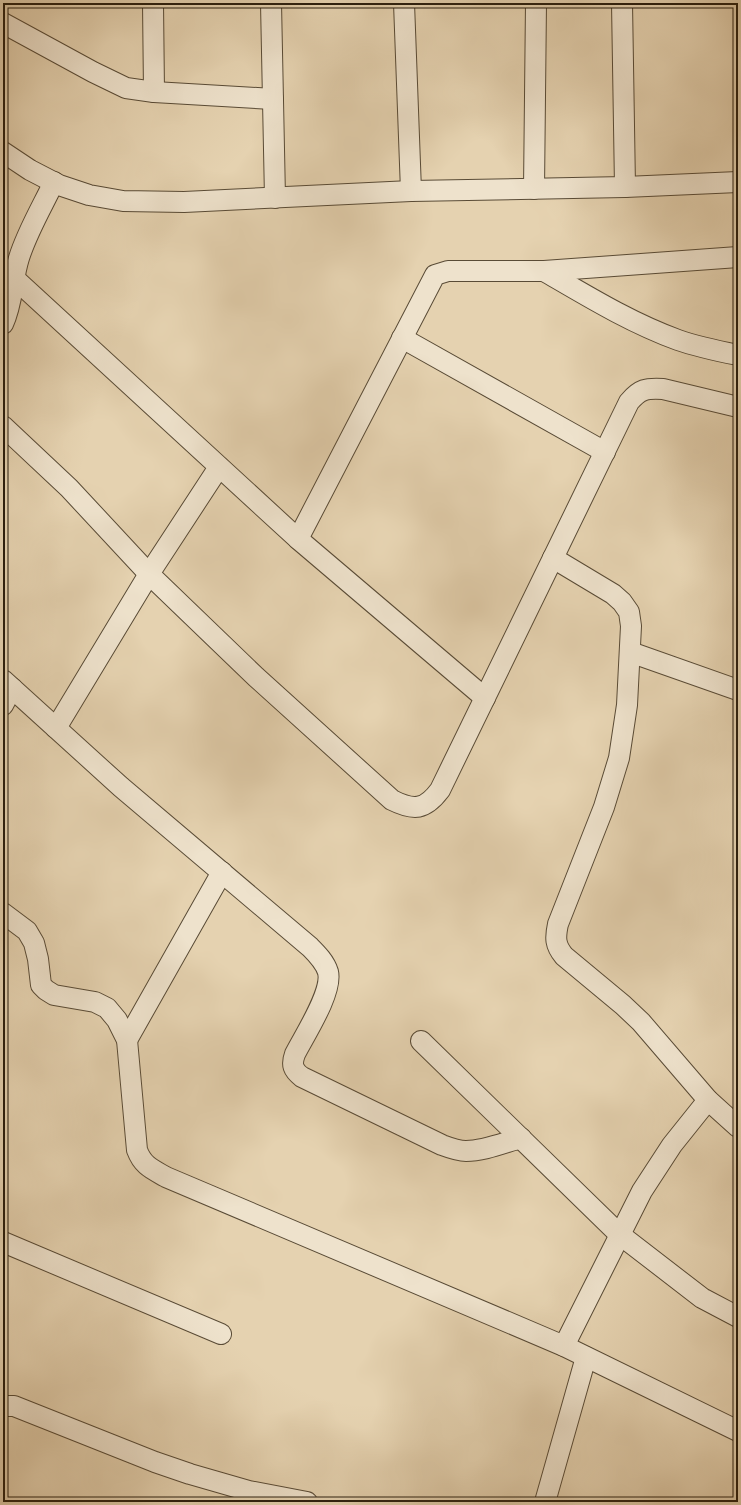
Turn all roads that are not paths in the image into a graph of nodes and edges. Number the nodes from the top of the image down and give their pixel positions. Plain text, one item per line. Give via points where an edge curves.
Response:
1 (154, 3) edge
2 (271, 3) edge
3 (404, 3) edge
4 (536, 3) edge
5 (622, 3) edge
6 (3, 23) edge
7 (154, 92) junction
8 (273, 99) junction
9 (3, 152) edge
10 (54, 182) junction
11 (738, 182) edge
12 (625, 187) junction
13 (534, 189) junction
14 (411, 191) junction
15 (275, 198) junction
16 (738, 257) edge
17 (544, 271) junction
18 (14, 278) junction
19 (3, 324) edge
20 (402, 338) junction
21 (738, 355) edge
22 (738, 407) edge
23 (3, 426) edge
24 (605, 452) junction
25 (219, 467) junction
26 (298, 539) junction
27 (553, 558) junction
28 (149, 574) junction
29 (630, 652) junction
30 (738, 690) edge
31 (6, 691) edge
32 (485, 698) junction
33 (56, 728) junction
34 (222, 872) junction
35 (3, 913) edge
36 (127, 1040) junction
37 (421, 1041) dead end
38 (708, 1100) junction
39 (738, 1127) edge
40 (521, 1138) junction
41 (619, 1234) junction
42 (3, 1242) edge
43 (738, 1317) edge
44 (221, 1334) dead end
45 (564, 1346) junction
46 (586, 1356) junction
47 (3, 1406) edge
48 (738, 1431) edge
49 (307, 1502) edge
50 (545, 1502) edge

1 - 7 street
2 - 8 street
3 - 14 street
4 - 13 street
5 - 12 street
6 - 7 street via 110,81 126,88
7 - 8 street
8 - 15 street
9 - 10 street
10 - 15 street via 89,195 123,201 184,202
10 - 18 street via 27,236
11 - 12 street
12 - 13 street
13 - 14 street
14 - 15 street
16 - 17 street
17 - 20 street via 448,272 435,275
17 - 21 street via 646,327 692,344
18 - 19 street via 11,302
18 - 25 street
20 - 24 street
20 - 26 street
22 - 24 street via 663,389 645,389 628,402
23 - 28 street via 69,488
24 - 27 street
25 - 26 street
25 - 28 street
26 - 32 street
27 - 29 street via 622,602 629,612
27 - 32 street
28 - 32 street via 256,677 386,795 402,805 421,806 432,800 440,790
28 - 33 street
29 - 30 street
29 - 38 street via 627,705 619,758 604,808 558,924 556,941 564,956 641,1022
31 - 33 street
33 - 34 street
34 - 36 street
34 - 40 street via 310,947 322,960 328,973 326,994 292,1061 295,1071 302,1077 453,1150 478,1150
35 - 36 street via 27,931 34,943 42,985 46,990 54,995 95,1002 107,1008 117,1020
36 - 45 street via 138,1150 140,1159 148,1167 166,1177
37 - 40 street
38 - 39 street
38 - 41 street via 663,1158
40 - 41 street
41 - 43 street via 702,1298
41 - 45 street
42 - 44 street
45 - 46 street
46 - 48 street
46 - 50 street
47 - 49 street via 14,1406 190,1474 249,1491

